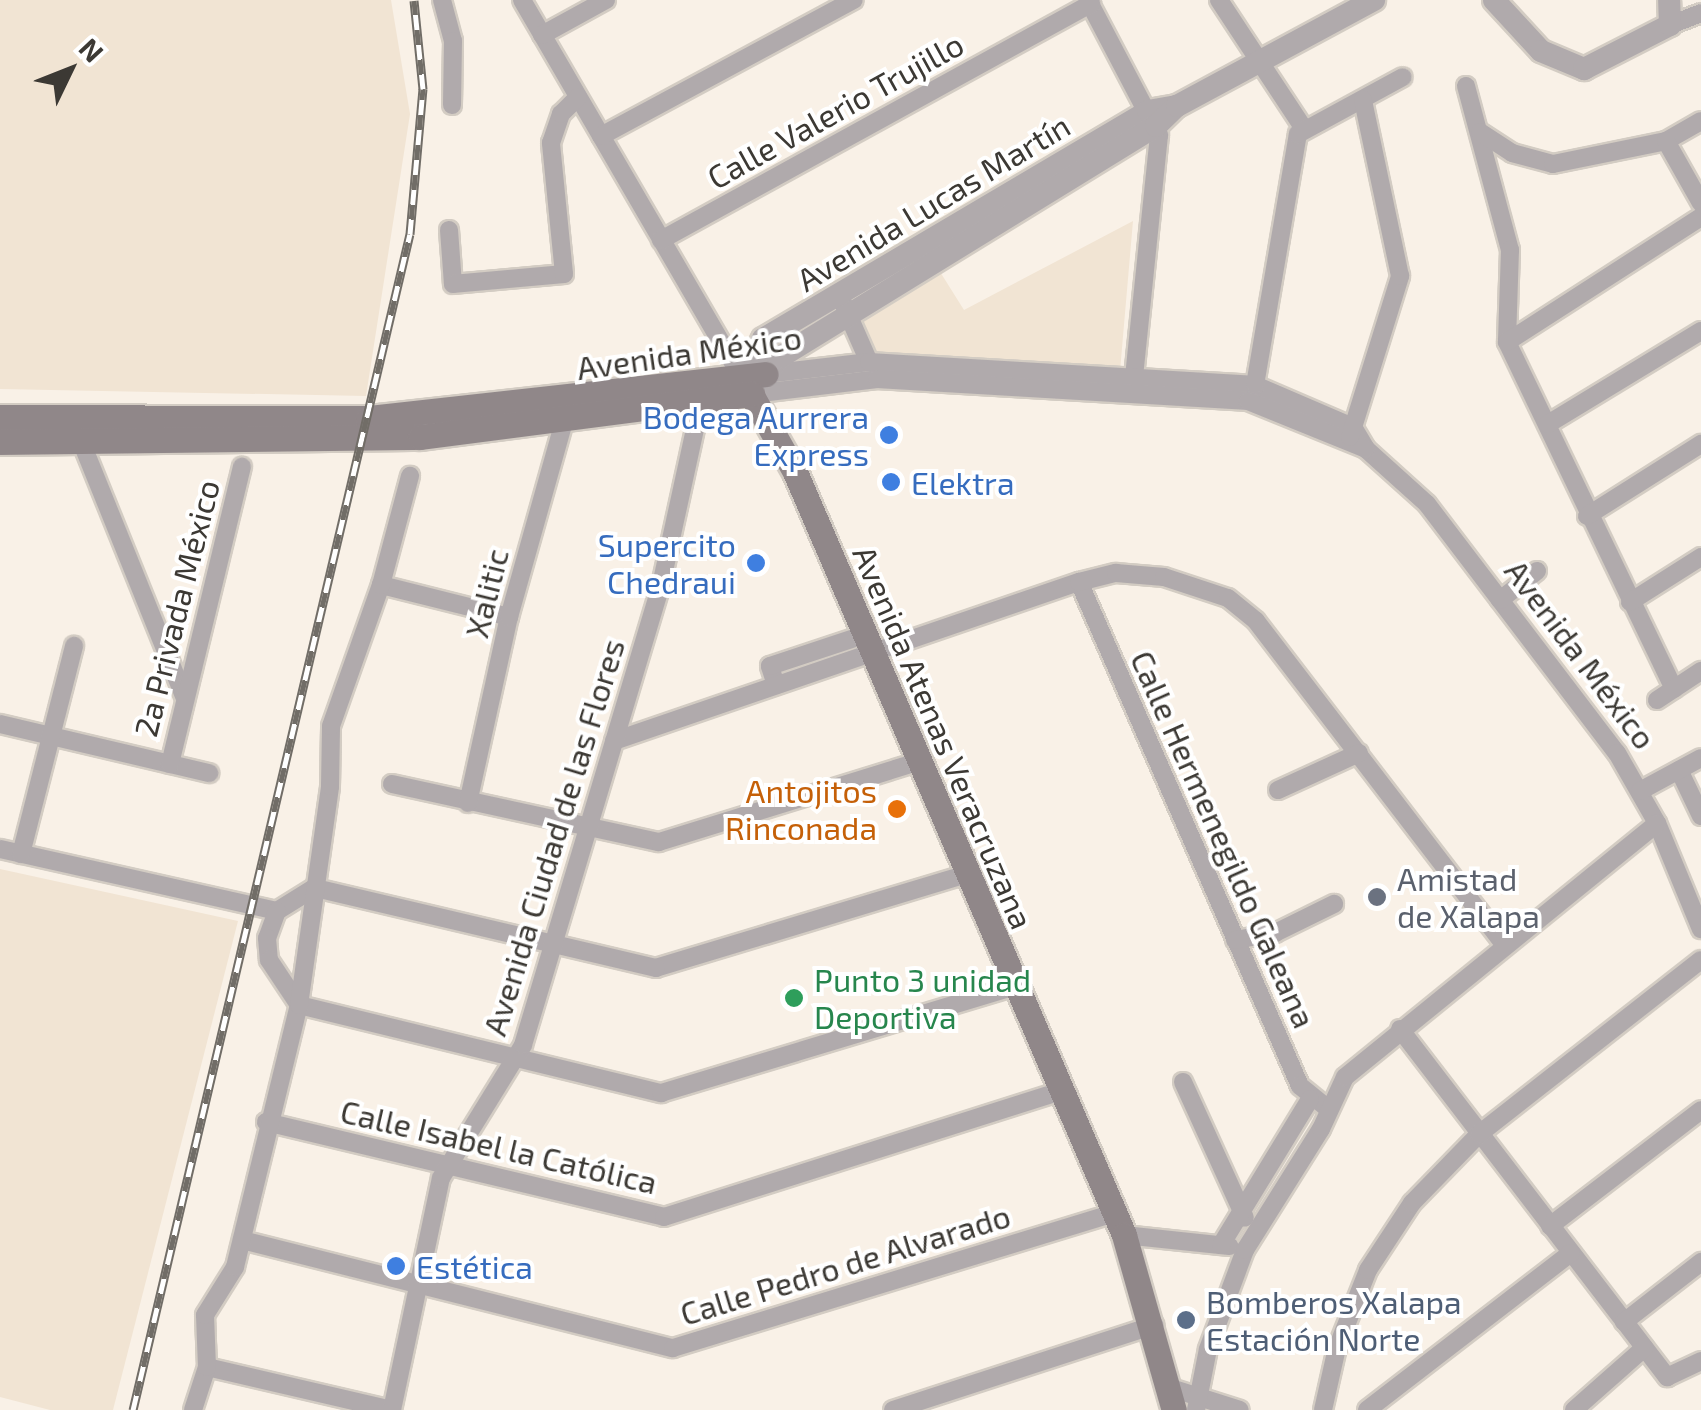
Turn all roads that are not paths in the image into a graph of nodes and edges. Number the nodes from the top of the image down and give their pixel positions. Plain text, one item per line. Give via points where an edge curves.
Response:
1 (442, 0) edge
2 (522, 0) edge
3 (606, 0) edge
4 (854, 0) edge
5 (1219, 0) edge
6 (1374, 0) edge
7 (1494, 0) edge
8 (1669, 0) edge
9 (1090, 2) edge
10 (1344, 7) edge
11 (1701, 13) edge
12 (1670, 25) junction
13 (542, 35) junction
14 (1264, 62) junction
15 (1404, 77) dead end
16 (1466, 86) dead end
17 (578, 97) junction
18 (1363, 100) junction
19 (452, 105) dead end
20 (1152, 118) junction
21 (1701, 121) edge
22 (1304, 129) junction
23 (1480, 132) junction
24 (601, 136) junction
25 (1666, 141) junction
26 (1701, 203) edge
27 (1701, 217) edge
28 (449, 230) dead end
29 (660, 240) junction
30 (844, 305) junction
31 (1701, 331) edge
32 (1507, 342) junction
33 (870, 362) junction
34 (754, 382) junction
35 (1255, 384) junction
36 (1133, 386) junction
37 (703, 391) junction
38 (566, 411) junction
39 (282, 413) junction
40 (0, 417) edge
41 (1548, 424) junction
42 (280, 440) junction
43 (1356, 440) junction
44 (0, 442) edge
45 (1701, 444) edge
46 (84, 451) dead end
47 (242, 467) dead end
48 (410, 476) dead end
49 (1587, 516) junction
50 (1701, 556) edge
51 (1537, 571) dead end
52 (1079, 582) junction
53 (381, 585) junction
54 (1500, 600) junction
55 (1630, 602) junction
56 (509, 617) junction
57 (867, 643) junction
58 (74, 646) dead end
59 (1701, 671) edge
60 (1674, 689) junction
61 (184, 696) junction
62 (1657, 700) dead end
63 (0, 724) edge
64 (49, 736) junction
65 (614, 741) junction
66 (1358, 753) junction
67 (1701, 758) edge
68 (920, 761) junction
69 (170, 764) junction
70 (1678, 770) junction
71 (208, 773) dead end
72 (392, 784) dead end
73 (1278, 790) dead end
74 (1640, 790) junction
75 (468, 803) junction
76 (1701, 816) edge
77 (1656, 823) junction
78 (583, 829) junction
79 (0, 849) edge
80 (21, 854) junction
81 (967, 874) junction
82 (314, 888) junction
83 (1334, 904) dead end
84 (277, 911) junction
85 (1701, 929) edge
86 (1236, 940) junction
87 (551, 945) junction
88 (1505, 945) junction
89 (1701, 960) edge
90 (1015, 986) junction
91 (298, 1006) junction
92 (1400, 1029) junction
93 (517, 1058) junction
94 (1184, 1082) dead end
95 (1061, 1091) junction
96 (1310, 1099) junction
97 (1327, 1108) junction
98 (1701, 1110) edge
99 (266, 1122) junction
100 (1479, 1134) junction
101 (445, 1167) junction
102 (1240, 1214) junction
103 (1119, 1224) junction
104 (1550, 1226) junction
105 (1258, 1228) junction
106 (242, 1240) junction
107 (1221, 1244) junction
108 (1244, 1250) junction
109 (1571, 1254) junction
110 (1701, 1262) edge
111 (420, 1284) junction
112 (1624, 1322) junction
113 (1155, 1325) junction
114 (1644, 1348) junction
115 (1701, 1361) edge
116 (206, 1366) junction
117 (1172, 1399) edge
118 (1197, 1404) edge
119 (193, 1410) edge
120 (392, 1410) edge
121 (893, 1410) edge
122 (1240, 1410) edge
123 (1323, 1410) edge
124 (1367, 1410) edge
125 (1574, 1410) edge

1 - 19 street via 453,41
2 - 13 street
3 - 13 street
4 - 24 street
5 - 14 street
6 - 10 street, Avenida Lucas Martín
7 - 12 street via 1540,51 1569,67 1602,63
8 - 12 street
9 - 20 street
9 - 29 street, Calle Valerio Trujillo
10 - 14 street, Avenida Lucas Martín
11 - 12 street
13 - 17 street
14 - 20 street, Avenida Lucas Martín
14 - 22 street
15 - 18 street
16 - 23 street
17 - 24 street
17 - 28 street via 561,114 551,143 564,274 453,284
18 - 22 street
18 - 43 street via 1400,276
20 - 30 street, Avenida Lucas Martín
20 - 36 street via 1160,154
21 - 25 street
22 - 35 street via 1294,141
23 - 25 street via 1512,153 1554,164
23 - 32 street via 1510,250
24 - 29 street
25 - 26 street
27 - 32 street
29 - 34 street
30 - 33 street
30 - 34 street, Avenida Lucas Martín via 763,339
31 - 41 street
32 - 41 street
33 - 34 street, Avenida México
33 - 36 street, Avenida México
34 - 36 street, Avenida México
34 - 37 main road, Avenida México
34 - 57 main road, Avenida Atenas Veracruzana
35 - 36 street, Avenida México
35 - 43 street, Avenida México
36 - 43 street, Avenida México via 1248,402
37 - 38 main road, Avenida México
37 - 65 street, Avenida Ciudad de las Flores via 666,568
38 - 39 main road, Avenida México via 368,418
38 - 42 main road, Avenida México via 420,437
38 - 56 street, Xalitic
39 - 40 main road, Avenida México
39 - 42 main road
41 - 49 street
42 - 44 main road, Avenida México
43 - 54 street, Avenida México via 1419,494
45 - 49 street
46 - 61 street
47 - 61 street, 2a Privada México via 213,604
48 - 53 street
49 - 55 street
50 - 55 street
51 - 54 street
52 - 57 street
52 - 66 street via 1137,573 1242,606
52 - 86 street, Calle Hermenegildo Galeana
53 - 56 street
53 - 82 street via 330,726 330,786
54 - 74 street, Avenida México
55 - 60 street
56 - 75 street, Xalitic
57 - 65 street via 770,666 776,685
57 - 68 main road, Avenida Atenas Veracruzana
58 - 64 street
59 - 60 street
60 - 62 street
61 - 69 street, 2a Privada México
63 - 64 street
64 - 69 street
64 - 80 street
65 - 78 street, Avenida Ciudad de las Flores
66 - 73 street
66 - 88 street
67 - 70 street
68 - 78 street via 659,842
68 - 81 main road, Avenida Atenas Veracruzana
69 - 71 street
70 - 74 street
70 - 76 street
72 - 75 street
74 - 77 street, Avenida México
75 - 78 street
77 - 85 street, Avenida México
77 - 88 street
78 - 87 street, Avenida Ciudad de las Flores
79 - 80 street
80 - 84 street
81 - 87 street via 656,968
81 - 90 main road, Avenida Atenas Veracruzana
82 - 84 street
82 - 87 street
82 - 91 street
83 - 86 street via 1276,933
84 - 91 street via 267,938 269,960
86 - 96 street, Calle Hermenegildo Galeana
87 - 93 street, Avenida Ciudad de las Flores
88 - 92 street
89 - 100 street
90 - 93 street via 661,1093
90 - 95 main road, Avenida Atenas Veracruzana
91 - 93 street
91 - 99 street
92 - 97 street via 1345,1077
92 - 100 street
93 - 101 street, Avenida Ciudad de las Flores
94 - 102 street
95 - 101 street, Calle Isabel la Católica via 664,1216
95 - 103 main road, Avenida Atenas Veracruzana
96 - 97 street
96 - 102 street
97 - 105 street
98 - 104 street
99 - 101 street, Calle Isabel la Católica
99 - 106 street
100 - 104 street
100 - 123 street via 1412,1203 1368,1270 1337,1348
101 - 111 street, Avenida Ciudad de las Flores
102 - 105 street
102 - 107 street
103 - 107 street
103 - 111 street, Calle Pedro de Alvarado via 673,1348
103 - 113 main road, Avenida Atenas Veracruzana
104 - 109 street
105 - 108 street
106 - 111 street, Calle Pedro de Alvarado
106 - 116 street via 235,1267 205,1315
107 - 108 street
108 - 118 street via 1215,1325
109 - 112 street
109 - 124 street
110 - 112 street
111 - 120 street, Avenida Ciudad de las Flores
112 - 114 street
113 - 117 main road, Avenida Atenas Veracruzana
113 - 121 street
114 - 115 street via 1666,1378
114 - 125 street
116 - 119 street
116 - 120 street
117 - 118 street
118 - 122 street

